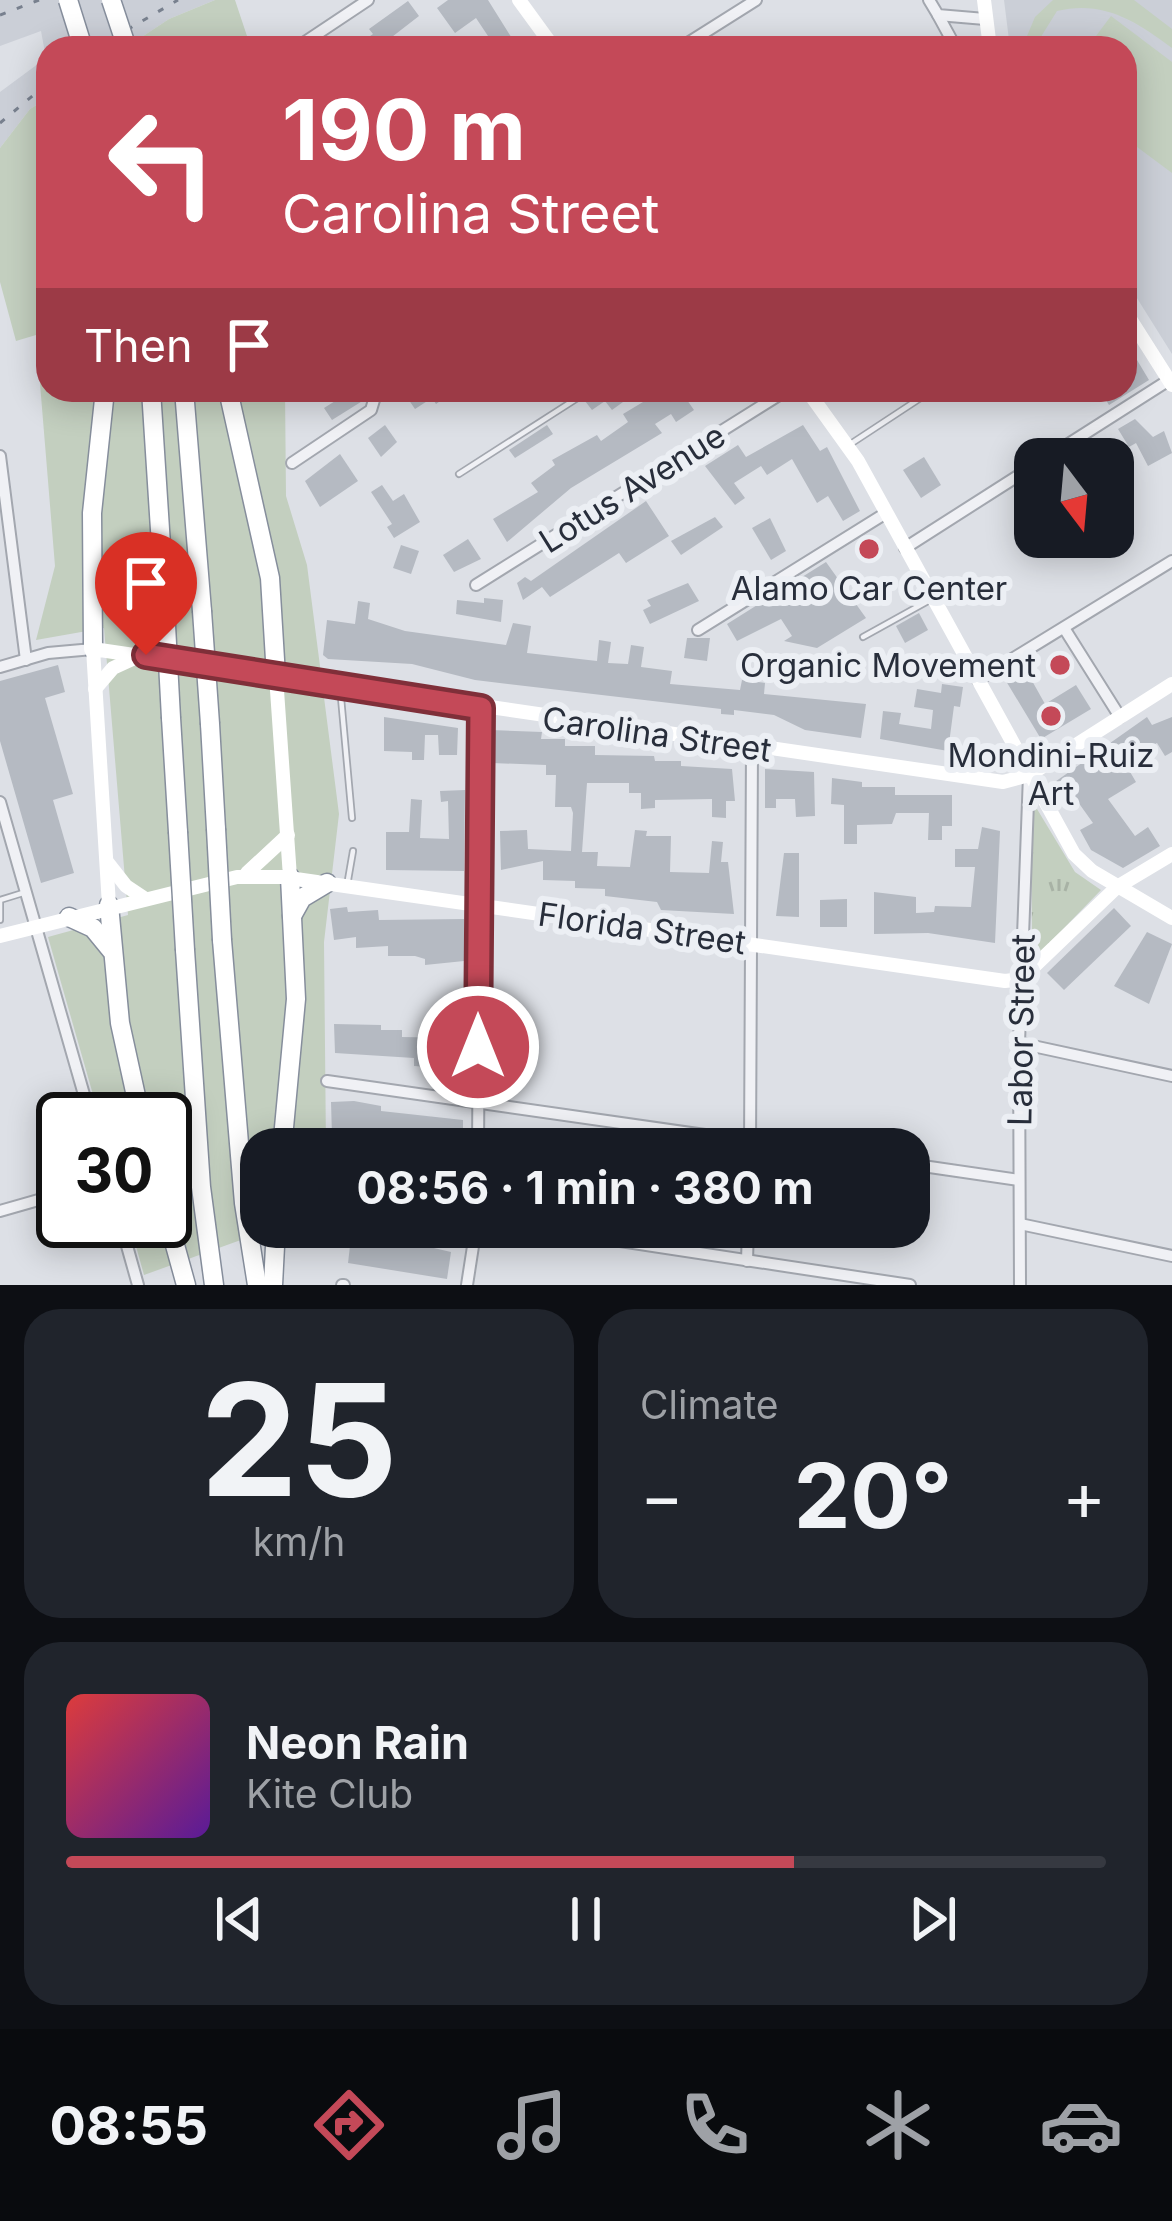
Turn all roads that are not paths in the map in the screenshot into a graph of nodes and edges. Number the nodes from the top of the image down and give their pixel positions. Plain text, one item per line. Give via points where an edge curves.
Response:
1 (68, 0) edge
2 (111, 0) edge
3 (368, 0) edge
4 (519, 0) edge
5 (756, 0) edge
6 (929, 0) edge
7 (984, 0) edge
8 (938, 15) junction
9 (985, 19) junction
10 (79, 36) edge
11 (123, 36) edge
12 (314, 36) edge
13 (545, 36) edge
14 (699, 36) edge
15 (949, 36) edge
16 (988, 36) edge
17 (1137, 328) edge
18 (1168, 373) edge
19 (1137, 395) edge
20 (104, 402) edge
21 (152, 402) edge
22 (185, 402) edge
23 (231, 402) edge
24 (373, 402) edge
25 (571, 402) edge
26 (768, 402) edge
27 (816, 402) edge
28 (916, 402) edge
29 (1127, 402) edge
30 (1075, 438) edge
31 (847, 446) junction
32 (0, 456) edge
33 (292, 463) dead end
34 (459, 474) dead end
35 (1014, 478) edge
36 (3, 503) edge
37 (886, 513) junction
38 (905, 548) junction
39 (1167, 565) edge
40 (1172, 584) edge
41 (476, 585) dead end
42 (933, 598) junction
43 (1064, 628) junction
44 (698, 630) dead end
45 (863, 637) dead end
46 (93, 649) junction
47 (146, 655) junction
48 (26, 660) junction
49 (0, 667) edge
50 (276, 676) junction
51 (978, 680) junction
52 (1172, 684) edge
53 (340, 686) junction
54 (95, 689) junction
55 (481, 708) junction
56 (1120, 717) junction
57 (752, 747) junction
58 (1029, 775) junction
59 (0, 802) edge
60 (352, 818) dead end
61 (288, 835) junction
62 (6, 843) edge
63 (353, 851) dead end
64 (1172, 854) edge
65 (106, 858) junction
66 (237, 877) junction
67 (290, 877) junction
68 (337, 884) junction
69 (1117, 887) junction
70 (26, 892) junction
71 (144, 898) junction
72 (0, 901) edge
73 (478, 904) junction
74 (109, 905) junction
75 (70, 916) junction
76 (292, 916) junction
77 (1172, 919) edge
78 (0, 920) edge
79 (36, 926) junction
80 (0, 937) edge
81 (748, 943) junction
82 (111, 950) junction
83 (1022, 980) junction
84 (1019, 1043) junction
85 (1172, 1076) edge
86 (327, 1081) dead end
87 (83, 1092) edge
88 (136, 1092) edge
89 (478, 1102) junction
90 (284, 1128) edge
91 (478, 1128) edge
92 (642, 1128) edge
93 (750, 1128) edge
94 (930, 1167) edge
95 (1019, 1180) junction
96 (36, 1201) edge
97 (0, 1211) edge
98 (1020, 1224) junction
99 (128, 1248) edge
100 (175, 1248) edge
101 (275, 1248) edge
102 (473, 1248) edge
103 (663, 1248) edge
104 (747, 1248) edge
105 (1172, 1256) edge
106 (747, 1261) junction
107 (138, 1285) edge
108 (185, 1285) edge
109 (214, 1285) edge
110 (256, 1285) edge
111 (273, 1285) edge
112 (467, 1285) edge
113 (910, 1285) edge
114 (1020, 1285) edge

1 - 10 highway, bridge
2 - 11 highway, bridge
3 - 12 street
4 - 13 street
5 - 14 street
6 - 8 street
7 - 9 street
8 - 9 street
8 - 15 street
9 - 16 street
17 - 18 street
18 - 19 street
20 - 46 highway via 92,512
21 - 109 highway, bridge via 201,1187
22 - 110 highway, bridge via 222,940
23 - 50 highway via 270,578
24 - 33 street
25 - 34 lane
26 - 41 street, Lotus Avenue
27 - 31 street
28 - 31 lane
29 - 30 street
31 - 37 street
32 - 36 street
35 - 38 street
36 - 48 street
37 - 38 street
37 - 44 street
38 - 42 street
39 - 40 street
39 - 43 street
42 - 45 lane
42 - 51 street
43 - 51 street
43 - 56 street
46 - 47 street, Carolina Street
46 - 48 street, Carolina Street
46 - 54 street
47 - 50 street, Carolina Street
47 - 54 street via 112,668
48 - 49 street, Carolina Street
50 - 53 street, Carolina Street
50 - 61 street
51 - 58 street
52 - 56 street
53 - 55 street, Carolina Street
53 - 60 lane
54 - 65 street
55 - 57 street, Carolina Street
55 - 73 street
56 - 58 street
57 - 58 street, Carolina Street via 1003,782
57 - 81 street
58 - 69 street via 1074,854
58 - 83 street, Labor Street
59 - 62 street
61 - 66 street via 266,861
61 - 67 street
62 - 70 street
63 - 68 lane
64 - 69 street
65 - 71 street
65 - 74 street
66 - 67 street, Florida Street
66 - 71 street, Florida Street
67 - 68 street, Florida Street
67 - 76 highway
68 - 73 street, Florida Street
68 - 76 highway via 302,898
69 - 77 street
69 - 83 street
70 - 72 lane
70 - 79 street
71 - 74 street, Florida Street
72 - 78 lane
73 - 81 street, Florida Street
73 - 89 street
74 - 75 street, Florida Street
74 - 82 highway
75 - 79 street, Florida Street
75 - 82 highway
76 - 90 highway via 296,999
79 - 80 street, Florida Street
79 - 87 street
81 - 83 street, Florida Street
81 - 93 street
82 - 88 highway
83 - 84 street, Labor Street
84 - 85 street
84 - 95 street, Labor Street
86 - 89 street
89 - 91 street
89 - 92 street
94 - 95 street
95 - 98 street, Labor Street
96 - 97 street
98 - 105 street
98 - 114 street, Labor Street
99 - 107 street
100 - 108 highway
101 - 111 highway
102 - 112 street
103 - 106 street
104 - 106 street
106 - 113 street

